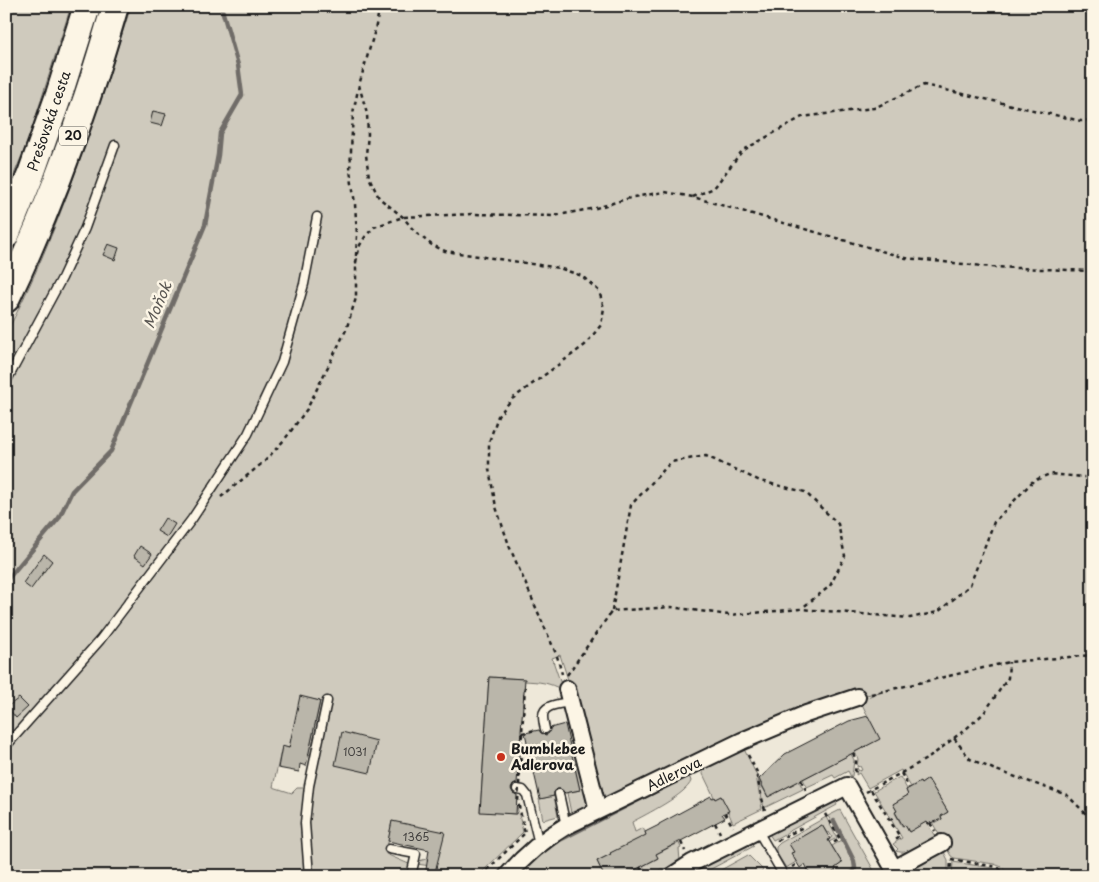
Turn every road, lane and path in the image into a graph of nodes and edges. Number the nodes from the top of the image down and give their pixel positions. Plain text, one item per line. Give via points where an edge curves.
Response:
1 (87, 6) edge
2 (115, 6) edge
3 (380, 6) edge
4 (359, 85) junction
5 (1093, 120) edge
6 (115, 145) dead end
7 (693, 196) junction
8 (403, 217) junction
9 (317, 218) dead end
10 (6, 234) edge
11 (356, 262) junction
12 (1093, 271) edge
13 (6, 299) edge
14 (6, 382) edge
15 (1093, 478) edge
16 (220, 498) dead end
17 (801, 609) junction
18 (612, 610) junction
19 (1093, 655) edge
20 (1009, 662) junction
21 (525, 687) dead end
22 (567, 690) junction
23 (857, 698) joint
24 (327, 701) dead end
25 (542, 729) joint
26 (522, 734) junction
27 (954, 738) junction
28 (742, 741) junction
29 (6, 746) edge
30 (853, 753) dead end
31 (856, 760) dead end
32 (900, 773) junction
33 (520, 774) dead end
34 (801, 780) dead end
35 (805, 788) dead end
36 (909, 788) dead end
37 (517, 789) dead end
38 (871, 790) junction
39 (559, 794) dead end
40 (854, 799) junction
41 (598, 810) junction
42 (725, 813) dead end
43 (896, 816) dead end
44 (890, 820) junction
45 (565, 821) junction
46 (829, 821) dead end
47 (1093, 821) edge
48 (930, 823) dead end
49 (731, 824) dead end
50 (764, 827) junction
51 (681, 842) dead end
52 (942, 843) junction
53 (538, 844) junction
54 (831, 844) dead end
55 (389, 849) dead end
56 (882, 849) junction
57 (686, 851) dead end
58 (951, 859) junction
59 (798, 864) dead end
60 (640, 867) dead end
61 (792, 868) dead end
62 (309, 876) edge
63 (411, 876) edge
64 (481, 876) edge
65 (507, 876) edge
66 (644, 876) edge
67 (672, 876) edge
68 (784, 876) edge
69 (950, 876) edge
70 (1006, 876) edge

1 - 10 highway, Prešovská cesta / 20 via 31,174
2 - 13 highway, Prešovská cesta / 20 via 57,180
3 - 4 path
4 - 8 path via 367,114 369,176 378,198
4 - 11 path via 353,113 350,170 355,204
5 - 7 path via 1081,121 924,84 874,108 802,117 742,151 714,188
6 - 14 lane via 85,228
7 - 8 path via 665,192 553,216 472,214
7 - 12 path via 906,258 992,267
8 - 11 path via 374,227 360,246
8 - 22 path via 415,232 445,250 559,268 582,276 599,291 604,308 601,325 585,344 512,399 498,416 489,442 489,469 496,507 510,548 557,656
9 - 29 lane via 304,284 282,362 248,434 192,519 100,640
11 - 16 path via 356,298 346,330 307,409 265,461
15 - 17 path via 1050,474 1032,481 994,522 970,586 938,612 910,618
17 - 18 path via 729,615 671,607
17 - 18 path via 830,586 845,556 838,524 805,492 760,481 706,456 671,462 631,505
18 - 22 path
19 - 20 path
20 - 23 path
20 - 27 path via 1008,678 984,713
21 - 26 path
22 - 25 lane via 544,712
22 - 41 street via 581,755
23 - 28 street, Adlerova via 806,714
24 - 62 lane via 308,786
25 - 26 path
26 - 33 path
26 - 64 path, bridge via 518,802 525,832
27 - 32 path via 930,757
27 - 47 path via 970,758 1067,795
28 - 41 street, Adlerova
28 - 50 path via 759,776
30 - 31 path
32 - 36 path
32 - 38 path
34 - 35 path
37 - 53 lane via 527,795
38 - 40 path
38 - 44 path
39 - 45 lane
40 - 50 street via 847,786
40 - 56 street
41 - 45 street, Adlerova
42 - 49 path
43 - 44 path
44 - 56 path via 900,837
45 - 53 street, Adlerova
46 - 54 path via 840,839
48 - 52 path
50 - 67 street
50 - 68 lane
51 - 57 path
52 - 56 street via 894,869
52 - 58 path
53 - 65 street, Adlerova
55 - 63 lane via 416,854
58 - 69 path
58 - 70 path via 997,867
59 - 61 path
60 - 66 path

